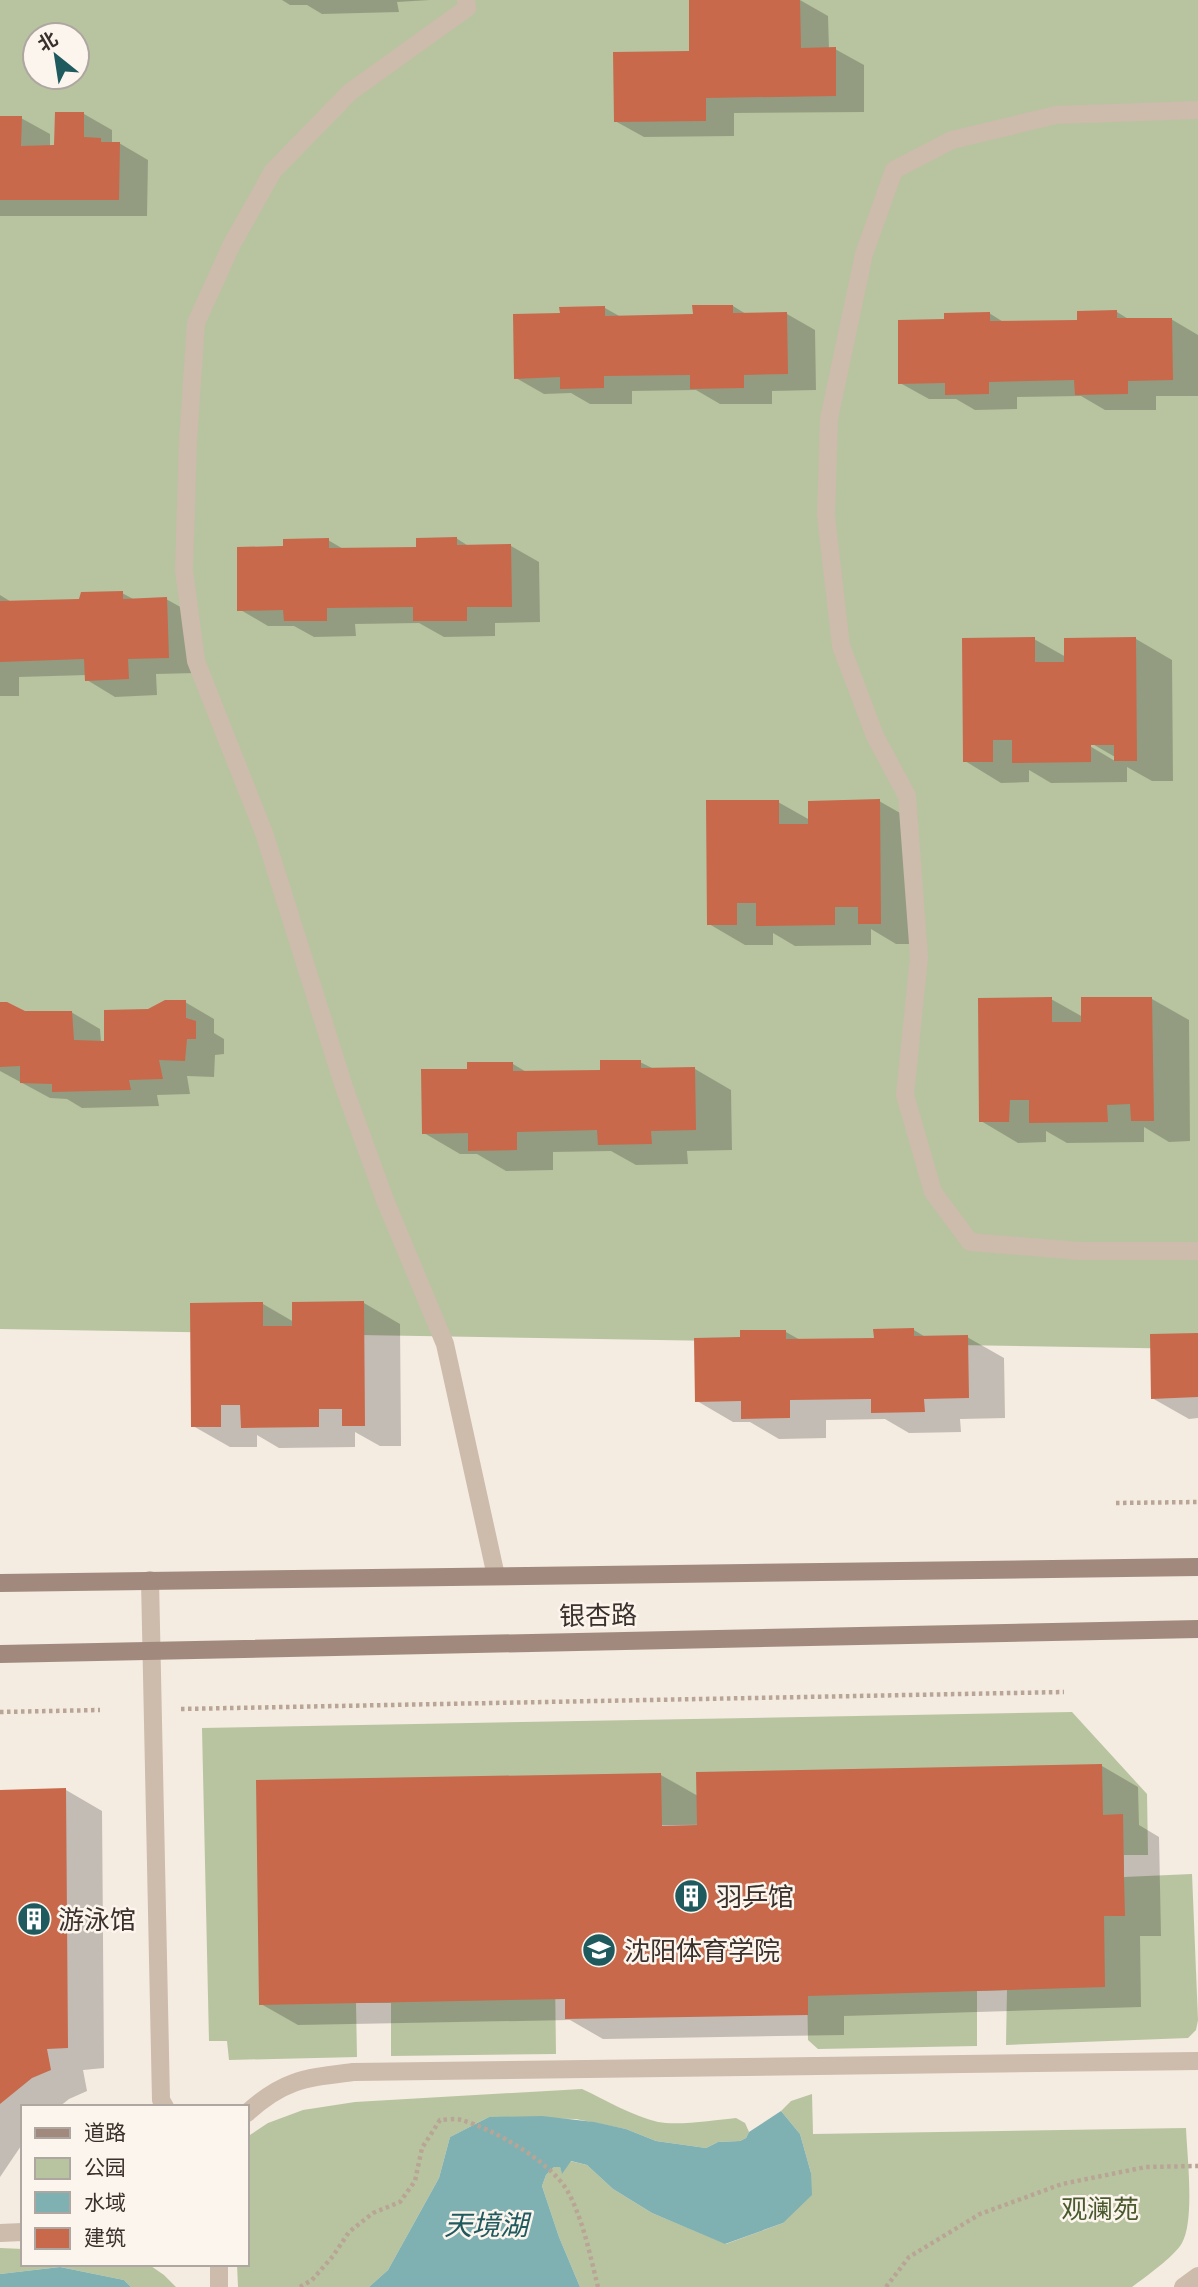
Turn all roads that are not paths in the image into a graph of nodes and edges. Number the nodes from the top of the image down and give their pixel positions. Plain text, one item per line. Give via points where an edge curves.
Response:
1 (471, 3) edge
2 (1198, 110) edge
3 (1198, 1251) edge
4 (1198, 1567) edge
5 (496, 1576) junction
6 (150, 1580) junction
7 (0, 1583) edge
8 (1198, 1629) edge
9 (152, 1651) junction
10 (0, 1654) edge
11 (1198, 2061) edge
12 (164, 2105) edge
13 (248, 2112) edge
14 (21, 2232) edge
15 (0, 2233) edge
16 (219, 2266) edge
17 (1198, 2276) edge
18 (219, 2287) edge
19 (1183, 2287) edge

1 - 5 street via 350,92 273,171 232,244 196,323 184,570 196,661 264,833 344,1087 385,1200 445,1344
2 - 3 street via 1056,115 952,140 894,170 864,254 829,419 826,516 841,646 875,736 907,796 919,957 905,1095 933,1192 970,1242 1080,1251
4 - 5 street
5 - 6 street
6 - 7 street
6 - 9 street
8 - 9 street, 银杏路
9 - 10 street, 银杏路
9 - 12 street
11 - 13 street via 353,2072 299,2079 265,2096
14 - 15 street
16 - 18 street
17 - 19 street

